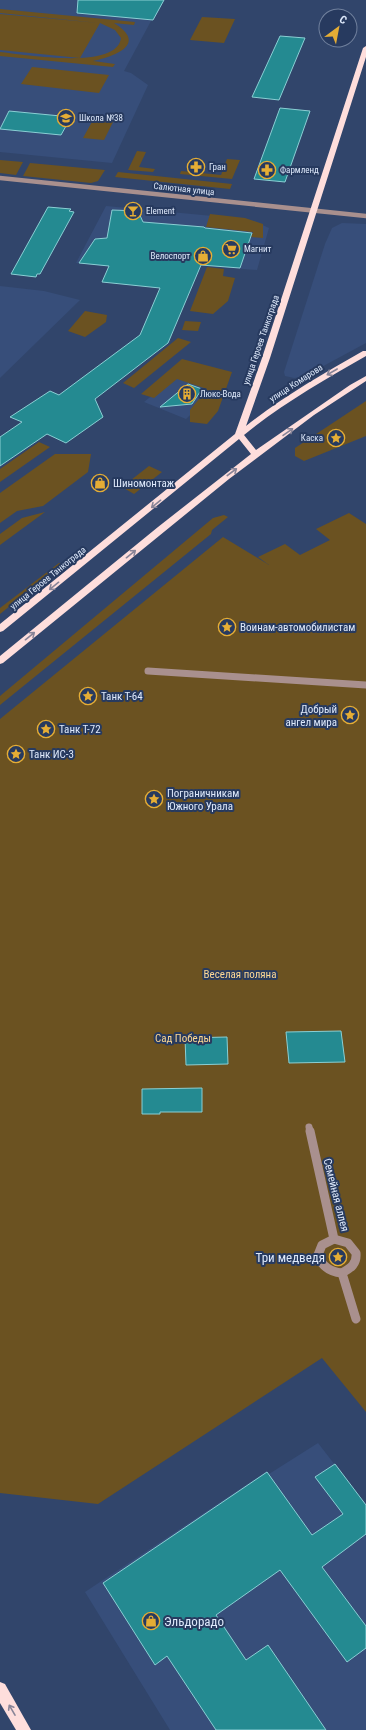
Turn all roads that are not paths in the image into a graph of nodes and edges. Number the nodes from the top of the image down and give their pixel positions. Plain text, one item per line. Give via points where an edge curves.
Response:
1 (366, 48) edge
2 (0, 178) edge
3 (314, 210) junction
4 (366, 216) edge
5 (366, 353) edge
6 (366, 378) edge
7 (239, 434) junction
8 (256, 454) junction
9 (0, 629) edge
10 (0, 661) edge
11 (148, 671) dead end
12 (366, 685) edge
13 (309, 1127) dead end
14 (334, 1239) junction
15 (342, 1273) junction
16 (356, 1319) dead end
17 (0, 1689) edge
18 (24, 1730) edge

1 - 3 main road, улица Героев Танкограда
2 - 3 street, Салютная улица
3 - 4 street, Салютная улица
3 - 7 main road, улица Героев Танкограда
5 -> 7 main road, улица Комарова via 325,376
8 -> 6 main road
7 - 8 main road
7 -> 9 main road, улица Героев Танкограда via 211,460
10 -> 8 main road
11 - 12 street
13 - 14 street, Семейная аллея
14 - 15 street, Семейная аллея via 344,1240 356,1252 357,1258 353,1268
14 - 15 street via 322,1245 318,1255 328,1270
15 - 16 street
18 -> 17 main road

